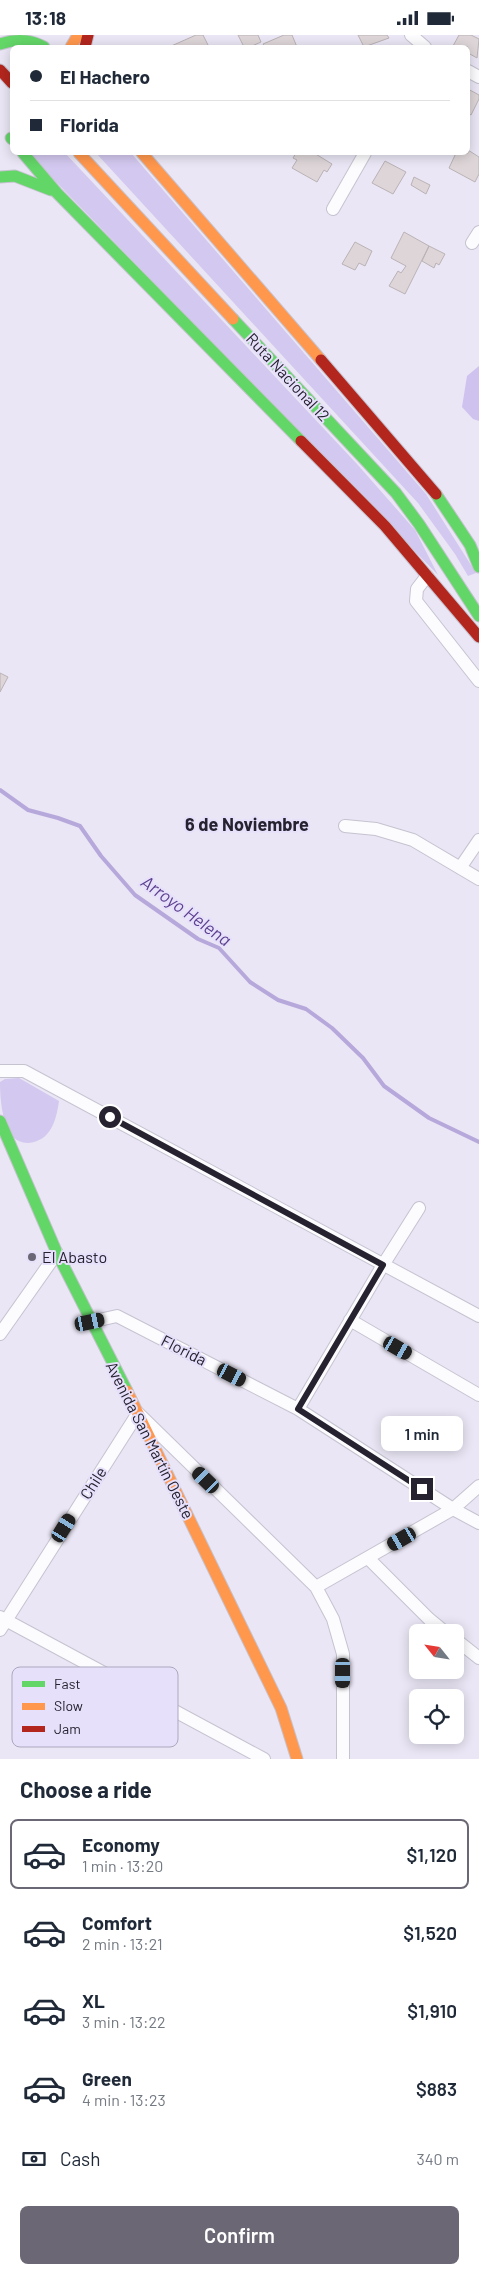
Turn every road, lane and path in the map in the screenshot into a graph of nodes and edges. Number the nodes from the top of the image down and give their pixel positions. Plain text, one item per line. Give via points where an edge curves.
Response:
1 (54, 35) edge
2 (411, 35) edge
3 (27, 38) edge
4 (0, 44) edge
5 (40, 45) edge
6 (43, 45) edge
7 (422, 45) edge
8 (0, 70) edge
9 (10, 81) edge
10 (25, 155) edge
11 (81, 155) edge
12 (144, 155) edge
13 (363, 155) edge
14 (0, 177) edge
15 (58, 193) junction
16 (333, 209) dead end
17 (479, 567) edge
18 (427, 576) junction
19 (479, 616) edge
20 (479, 637) edge
21 (479, 681) edge
22 (345, 826) dead end
23 (479, 840) edge
24 (460, 868) junction
25 (479, 879) edge
26 (0, 1071) edge
27 (0, 1121) edge
28 (419, 1208) dead end
29 (56, 1253) junction
30 (383, 1265) junction
31 (479, 1316) edge
32 (350, 1320) junction
33 (90, 1322) junction
34 (0, 1334) edge
35 (479, 1395) edge
36 (298, 1409) junction
37 (138, 1413) junction
38 (479, 1486) edge
39 (453, 1509) junction
40 (479, 1523) edge
41 (369, 1559) junction
42 (316, 1587) junction
43 (2, 1622) edge
44 (435, 1624) edge
45 (464, 1646) edge
46 (479, 1658) edge
47 (88, 1667) edge
48 (178, 1714) edge
49 (264, 1759) edge
50 (297, 1759) edge
51 (343, 1759) edge

1 - 6 main road
2 - 7 street
3 - 4 main road
3 - 5 main road
8 - 9 main road
10 - 15 main road
11 - 19 main road, Ruta Nacional 12 via 396,493
12 - 17 main road via 432,488 470,545
13 - 16 street
14 - 15 main road via 15,176
15 - 18 main road via 385,526
18 - 20 main road
18 - 21 street via 417,589 416,601
22 - 24 street via 376,829 413,840
23 - 24 street
24 - 25 street
26 - 30 street via 24,1071
27 - 29 main road, Avenida San Martín Oeste
28 - 30 street
29 - 33 main road, Avenida San Martín Oeste
29 - 34 street
30 - 31 street
30 - 32 street
32 - 35 street
32 - 36 street
33 - 36 street, Florida via 117,1316
33 - 37 main road, Avenida San Martín Oeste
36 - 39 street, Florida
37 - 42 street
37 - 43 street, Chile
37 - 50 main road, Avenida San Martín Oeste via 281,1708
38 - 39 street
39 - 40 street, Florida
39 - 41 street
41 - 42 street
41 - 44 street
42 - 51 street via 333,1619 343,1654
43 - 47 street
45 - 46 street
48 - 49 street

